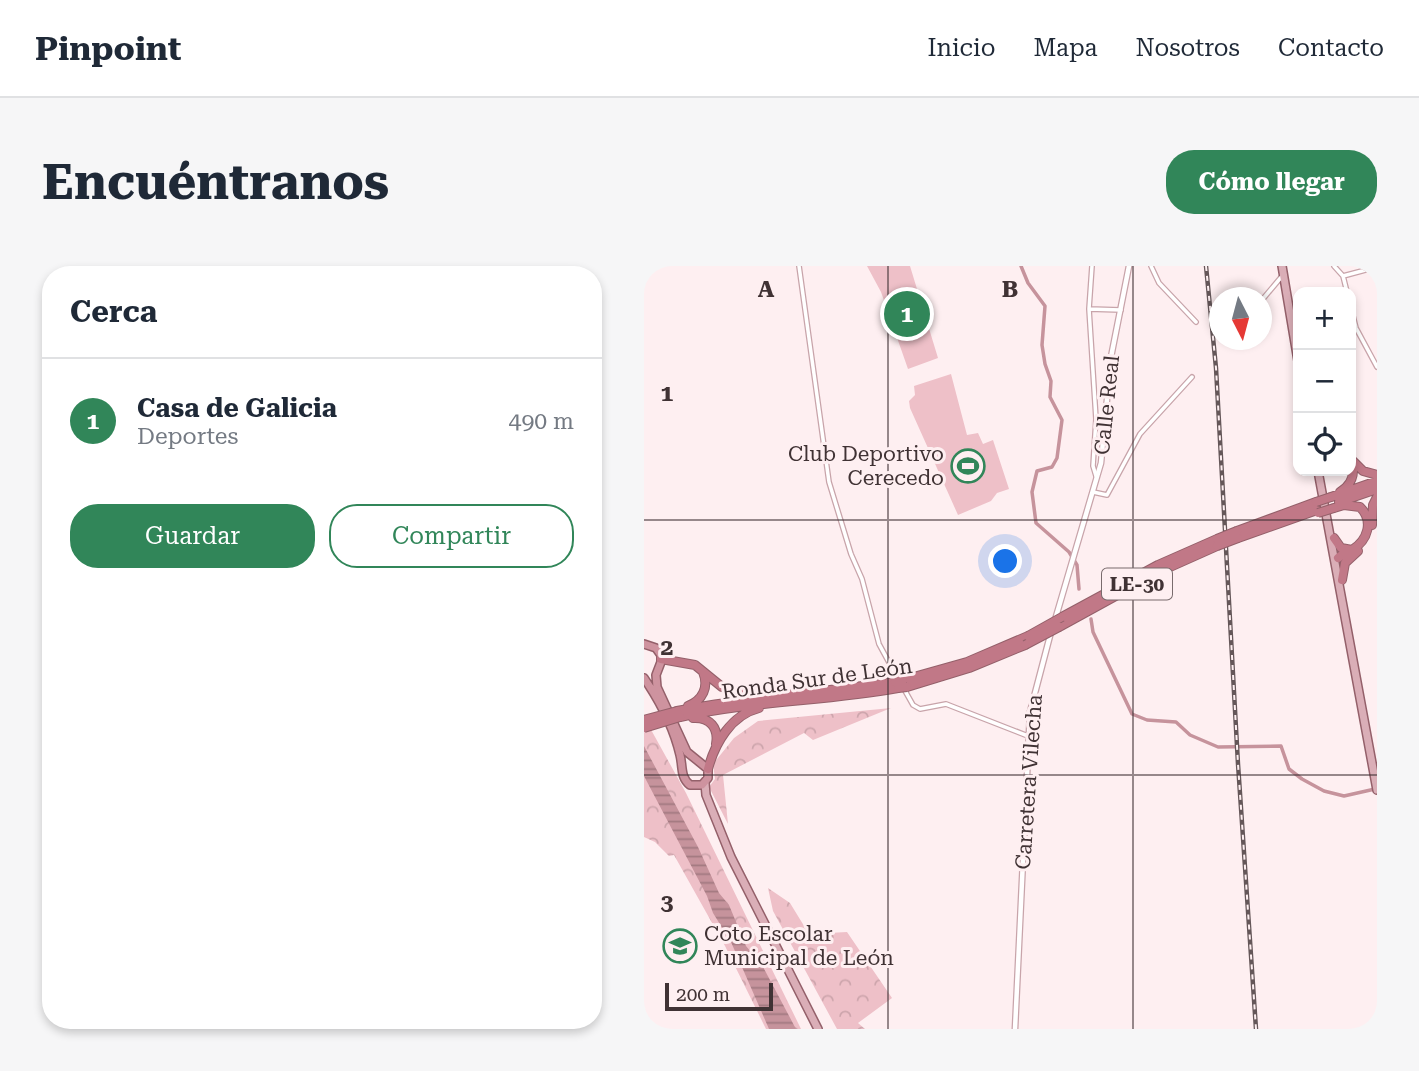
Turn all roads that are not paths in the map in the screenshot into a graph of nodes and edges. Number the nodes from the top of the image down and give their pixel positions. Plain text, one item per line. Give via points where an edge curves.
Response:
1 (799, 266) edge
2 (1092, 266) edge
3 (1129, 266) edge
4 (1151, 266) edge
5 (1334, 266) edge
6 (1376, 267) edge
7 (1284, 271) edge
8 (1343, 276) junction
9 (1377, 276) edge
10 (1272, 287) edge
11 (1346, 287) edge
12 (1088, 309) junction
13 (1293, 309) edge
14 (1121, 310) junction
15 (1293, 319) edge
16 (1196, 322) dead end
17 (1356, 327) edge
18 (1377, 367) edge
19 (1192, 377) dead end
20 (1094, 452) junction
21 (1100, 465) junction
22 (1356, 465) edge
23 (1093, 466) junction
24 (1377, 475) edge
25 (1320, 476) edge
26 (1321, 476) edge
27 (1353, 476) edge
28 (1097, 478) junction
29 (1377, 481) edge
30 (1377, 488) edge
31 (1093, 492) junction
32 (1377, 497) edge
33 (1323, 506) junction
34 (1327, 522) junction
35 (1334, 538) joint
36 (1078, 542) joint
37 (1217, 542) junction
38 (1344, 556) junction
39 (1342, 580) joint
40 (1341, 596) junction
41 (1026, 640) junction
42 (644, 644) edge
43 (1351, 646) junction
44 (659, 665) junction
45 (701, 669) junction
46 (644, 677) edge
47 (901, 684) junction
48 (766, 696) junction
49 (835, 698) junction
50 (679, 716) junction
51 (644, 720) edge
52 (644, 728) edge
53 (1028, 737) junction
54 (702, 764) junction
55 (683, 771) junction
56 (705, 783) junction
57 (695, 787) junction
58 (1377, 789) edge
59 (816, 1029) edge
60 (1015, 1029) edge

1 - 53 street via 829,482 862,579 878,644 913,705 925,709 946,704
2 - 12 street
3 - 14 street, Calle Real
4 - 16 street via 1159,283
5 - 8 street
6 - 8 street
6 - 9 street
7 - 10 street
7 - 13 main road
7 - 15 main road
8 - 11 street
12 - 14 street
12 - 20 street via 1096,410
14 - 21 street, Calle Real via 1111,357
17 - 18 street
19 - 31 street via 1140,434 1107,495
20 - 21 street
20 - 23 street
21 - 23 street
21 - 28 street, Calle Real
22 - 24 highway
23 - 28 street
25 - 33 main road
26 - 35 main road
27 - 33 highway
28 - 31 street, Calle Real
29 - 33 highway, Ronda Sur de León / LE-30
30 - 33 highway, Ronda Sur de León / LE-30
31 - 36 street, Calle Real
32 - 38 highway via 1369,536 1357,551
33 - 34 main road
33 - 37 highway, Ronda Sur de León / LE-30, bridge
33 - 38 highway via 1360,507 1368,519 1364,539
34 - 38 main road
34 - 40 main road
35 - 38 highway
36 - 53 street, Carretera Vilecha via 1032,697
37 - 41 highway, Ronda Sur de León / LE-30, bridge
37 - 41 highway, Ronda Sur de León / LE-30, bridge via 1158,565
38 - 39 highway
38 - 40 main road
39 - 43 main road
40 - 43 main road
41 - 47 highway, Ronda Sur de León / LE-30
42 - 44 highway via 656,648
43 - 58 main road
44 - 45 highway via 672,661
44 - 46 highway
44 - 54 highway via 656,683 660,695 687,752
45 - 48 highway via 722,687
45 - 50 highway via 706,686 702,696
46 - 55 highway via 666,718
47 - 48 highway, Ronda Sur de León / LE-30
47 - 49 highway, Ronda Sur de León / LE-30
48 - 50 highway, Ronda Sur de León / LE-30
49 - 50 highway, Ronda Sur de León / LE-30
49 - 54 highway via 745,712 732,722
50 - 51 highway, Ronda Sur de León / LE-30, bridge
50 - 52 highway, Ronda Sur de León / LE-30, bridge
50 - 54 highway via 710,721 716,729 716,747
53 - 60 street, Carretera Vilecha
54 - 55 highway via 686,764
54 - 56 highway via 708,776
55 - 57 highway via 684,779
56 - 57 highway
56 - 59 main road via 731,857
57 - 59 main road via 737,883

